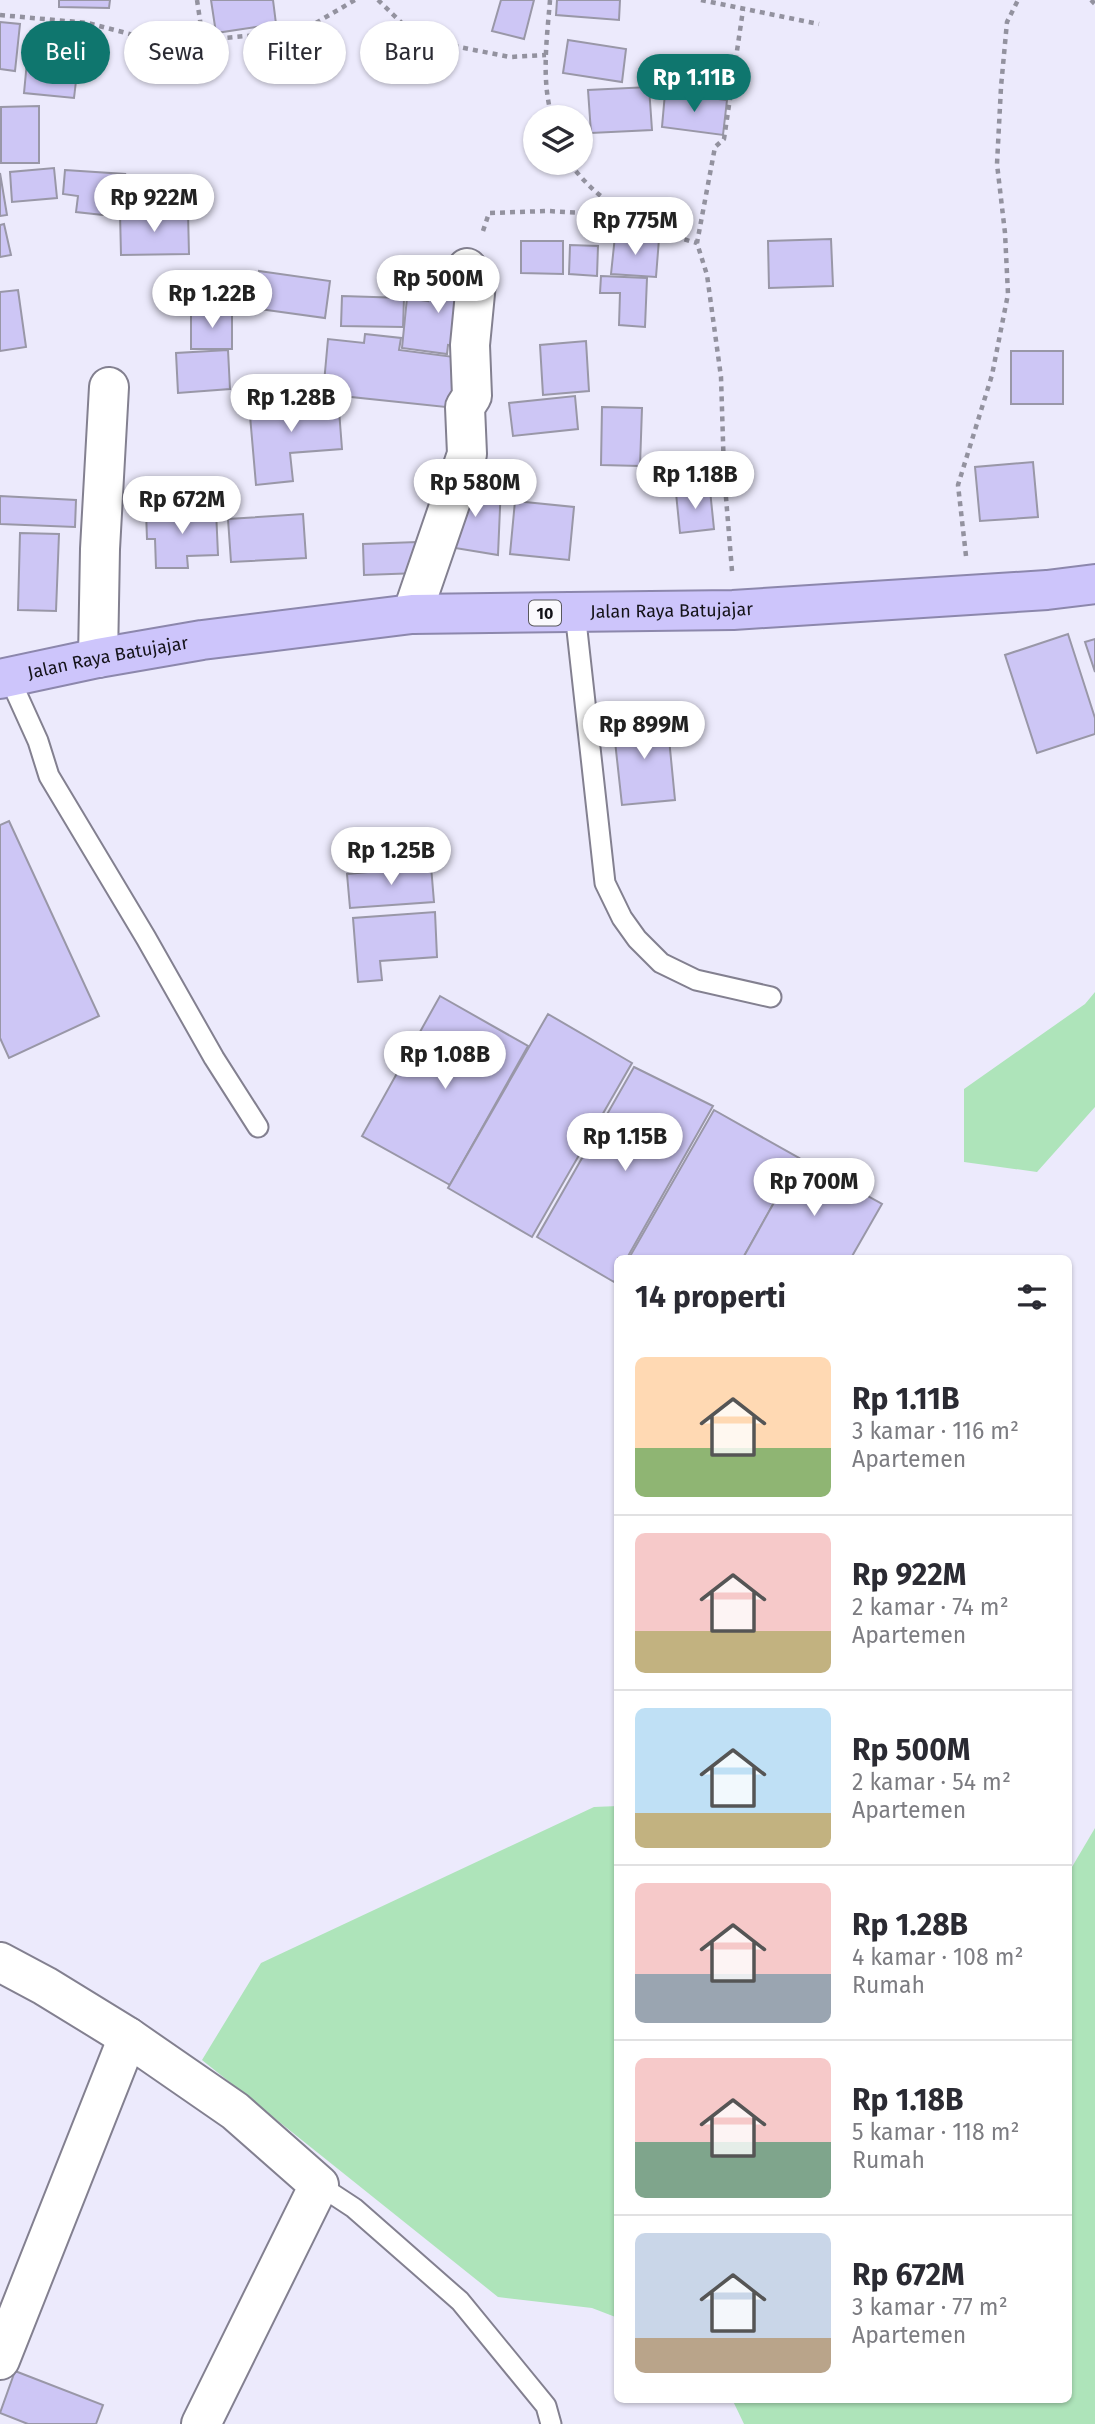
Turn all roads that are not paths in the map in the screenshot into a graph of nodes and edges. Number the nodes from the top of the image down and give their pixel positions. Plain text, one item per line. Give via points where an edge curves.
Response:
1 (467, 268) road end
2 (109, 387) dead end
3 (1095, 584) edge
4 (575, 612) junction
5 (412, 614) junction
6 (98, 658) junction
7 (4, 678) edge
8 (771, 998) dead end
9 (258, 1127) dead end
10 (0, 1962) edge
11 (128, 2037) junction
12 (319, 2185) junction
13 (0, 2360) edge
14 (201, 2424) edge
15 (551, 2424) edge

1 - 5 street via 476,283 470,345 472,396 465,407 467,454
2 - 6 street
3 - 4 highway, Jalan Raya Batujajar / 10 via 733,610
4 - 5 highway, Jalan Raya Batujajar / 10
4 - 8 lane via 605,883 621,918 661,963 696,980
5 - 6 highway, Jalan Raya Batujajar / 10
6 - 7 highway, Jalan Raya Batujajar / 10
7 - 9 lane via 38,741 49,776
10 - 11 street
11 - 12 street via 235,2110
11 - 13 street
12 - 14 street
12 - 15 lane via 354,2208 460,2301 546,2406

